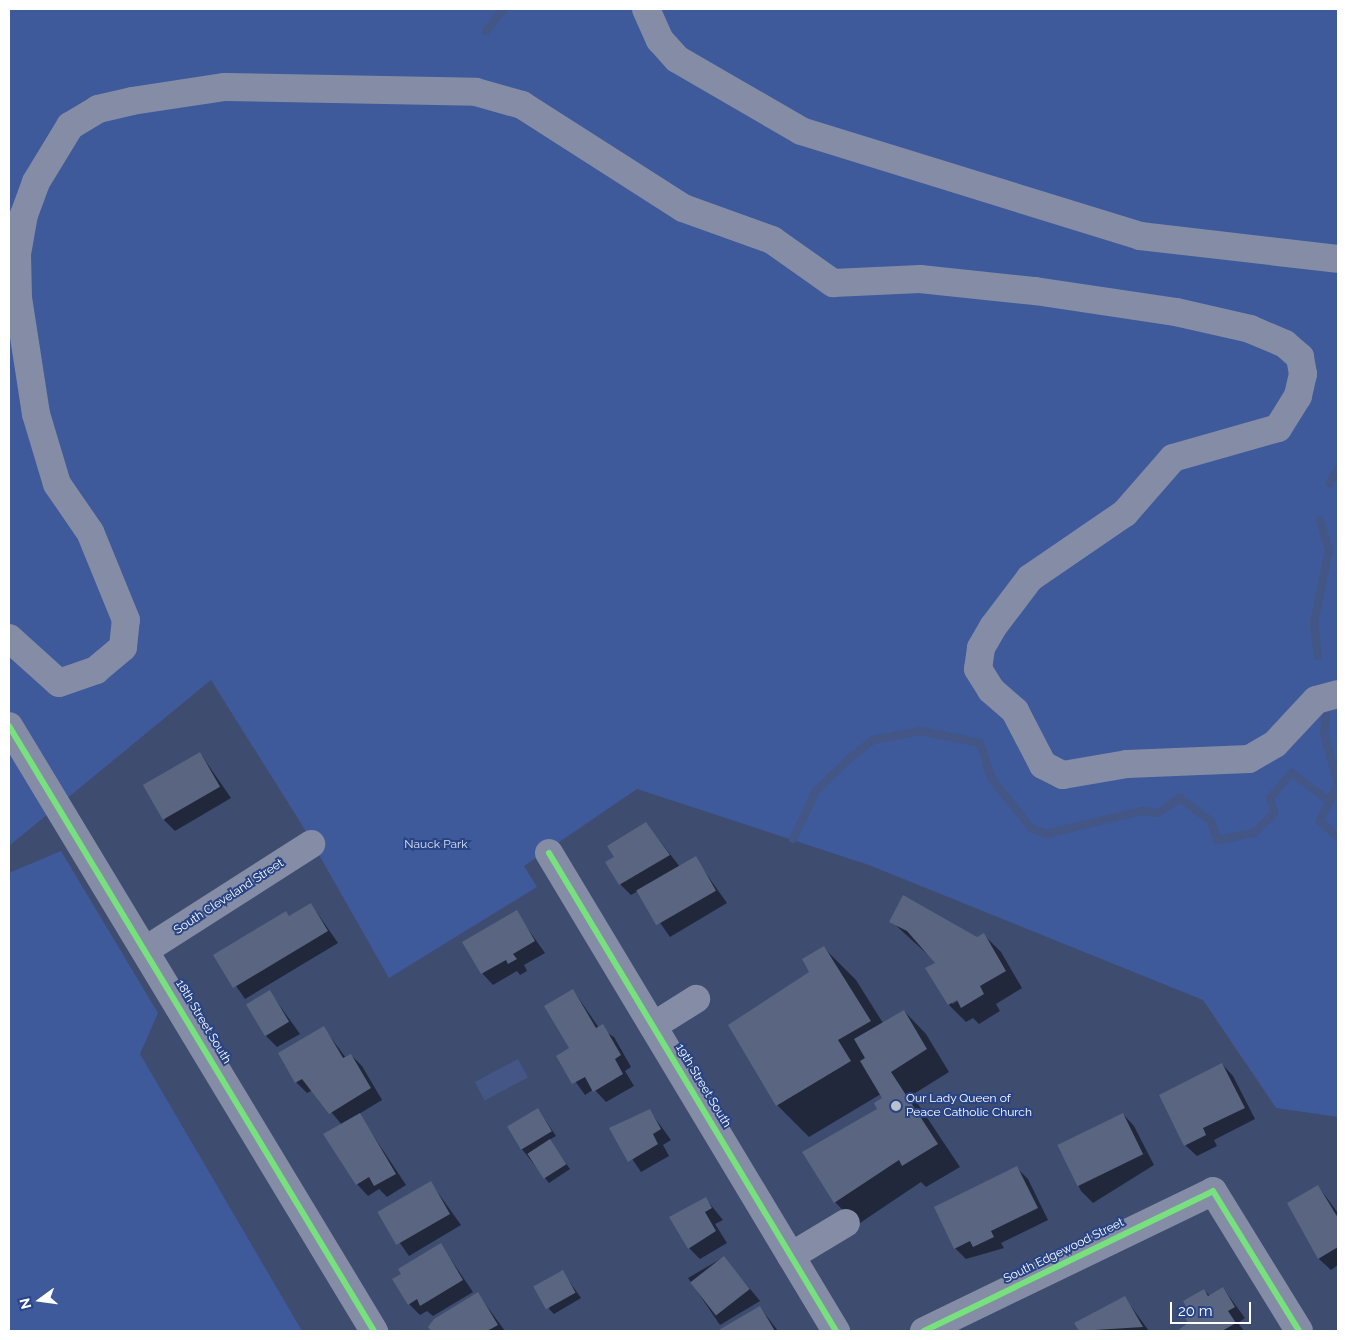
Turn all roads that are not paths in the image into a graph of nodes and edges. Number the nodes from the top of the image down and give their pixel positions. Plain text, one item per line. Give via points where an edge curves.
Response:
1 (646, 9) edge
2 (1338, 259) edge
3 (9, 638) edge
4 (1338, 694) edge
5 (9, 726) edge
6 (311, 844) dead end
7 (549, 854) dead end
8 (147, 949) junction
9 (696, 999) dead end
10 (654, 1026) junction
11 (846, 1223) dead end
12 (791, 1256) junction
13 (374, 1331) edge
14 (836, 1331) edge
15 (924, 1331) edge
16 (1298, 1331) edge

1 - 2 street via 660,40 677,59 801,131 1140,236
3 - 4 street via 58,683 96,670 124,647 126,620 90,532 57,484 39,423 18,298 17,254 24,215 36,182 70,126 98,109 225,88 476,92 522,105 683,208 772,240 833,283 920,279 1044,292 1176,312 1250,329 1285,344 1300,357 1303,374 1298,396 1278,428 1173,458 1126,513 1030,578 985,641 978,669 991,690 1015,711 1043,765 1063,775 1127,764 1249,759 1275,744 1316,700
5 - 8 street, 18th Street South
6 - 8 street, South Cleveland Street
7 - 10 street, 19th Street South
8 - 13 street, 18th Street South
9 - 10 street
10 - 12 street, 19th Street South
11 - 12 street
12 - 14 street, 19th Street South
15 - 16 street, South Edgewood Street via 1213,1191

